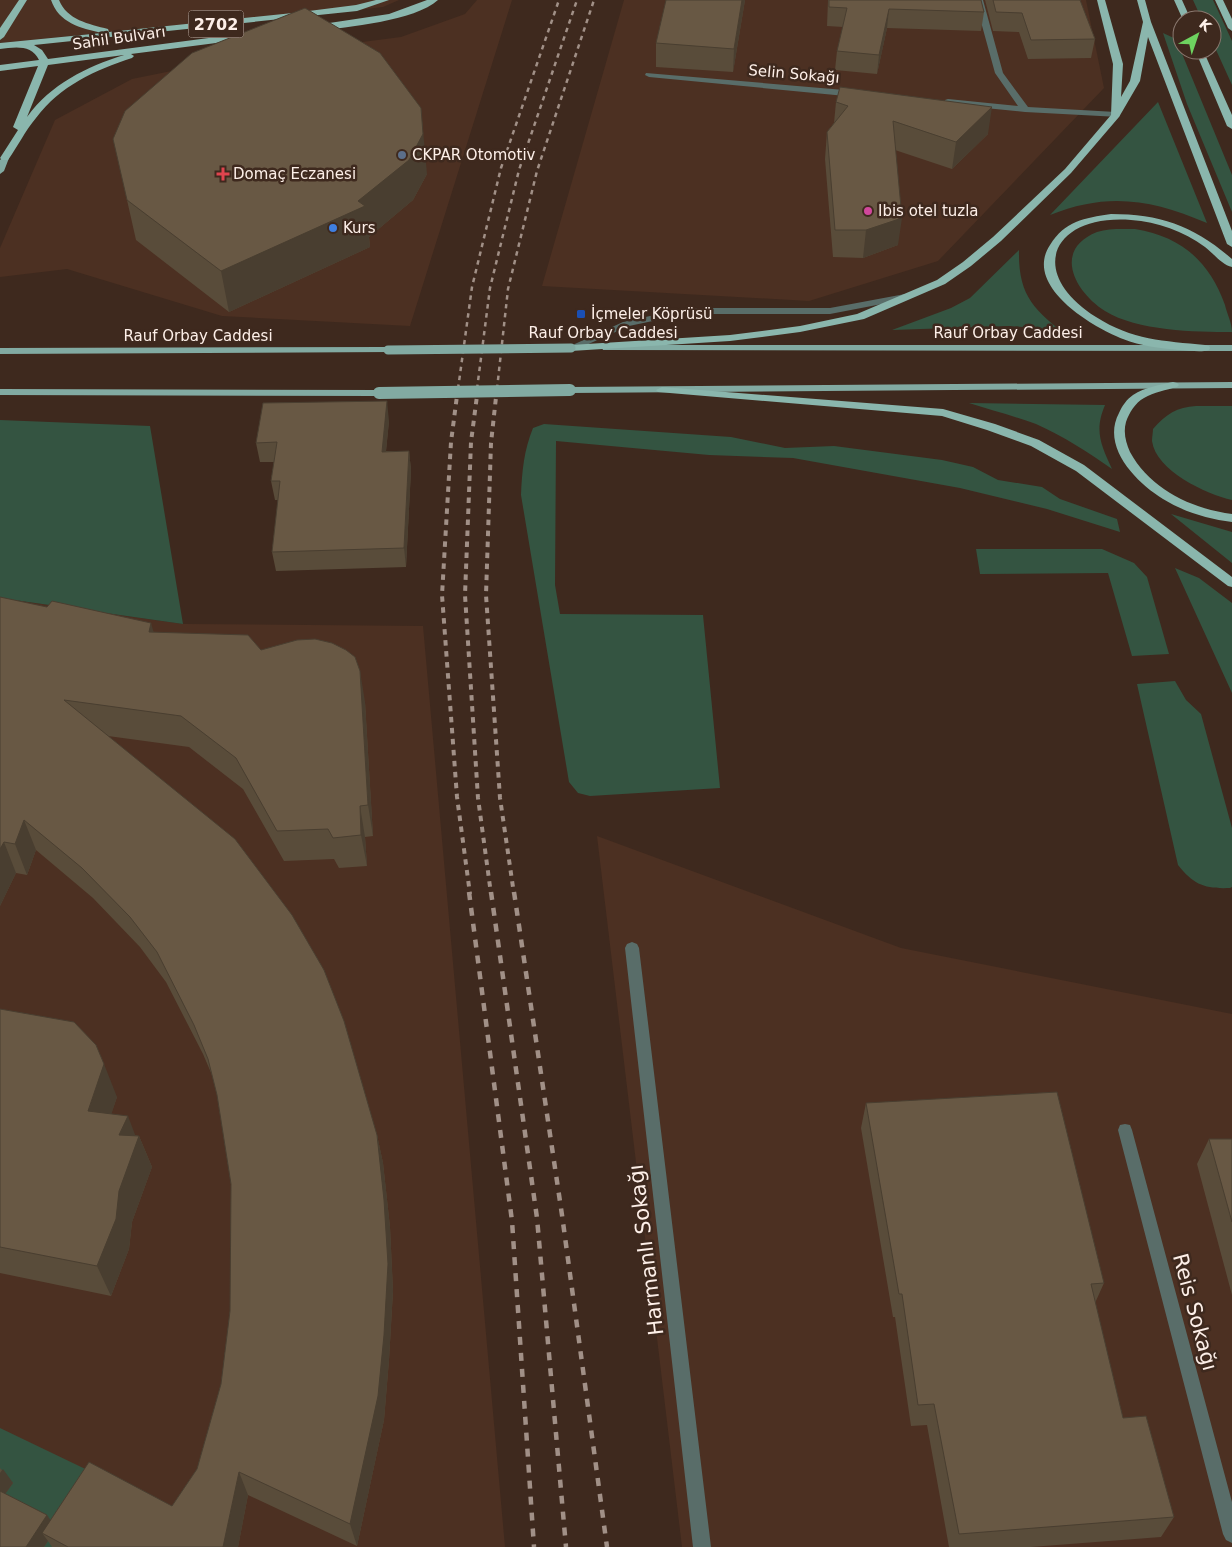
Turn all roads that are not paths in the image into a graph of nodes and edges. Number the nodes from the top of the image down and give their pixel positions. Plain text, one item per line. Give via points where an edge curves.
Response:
1 (23, 0) edge
2 (55, 0) edge
3 (385, 0) edge
4 (434, 0) edge
5 (979, 0) edge
6 (1101, 0) edge
7 (1141, 0) edge
8 (1219, 0) edge
9 (1147, 22) junction
10 (1232, 28) edge
11 (305, 29) edge
12 (148, 31) junction
13 (257, 35) edge
14 (0, 37) edge
15 (180, 43) junction
16 (0, 46) edge
17 (1203, 60) edge
18 (44, 62) junction
19 (0, 68) edge
20 (649, 75) dead end
21 (867, 94) edge
22 (936, 101) edge
23 (1025, 109) junction
24 (1116, 115) junction
25 (1232, 126) edge
26 (5, 158) junction
27 (0, 171) edge
28 (1232, 244) edge
29 (1232, 264) edge
30 (905, 297) junction
31 (571, 348) junction
32 (1206, 348) junction
33 (1232, 348) edge
34 (0, 351) edge
35 (1172, 385) junction
36 (1232, 385) edge
37 (662, 390) junction
38 (0, 392) edge
39 (1232, 518) edge
40 (1232, 583) edge
41 (632, 948) dead end
42 (1125, 1130) dead end
43 (1232, 1534) edge
44 (702, 1547) edge

1 - 14 highway
2 - 12 highway via 57,10 70,20 90,27 111,32
3 - 12 highway, Sahil Bulvarı / 2702 via 357,8
4 - 11 highway via 362,23
5 - 23 street via 999,73
6 - 24 highway via 1118,64
7 - 9 highway
8 - 10 highway
9 - 24 highway via 1135,81
9 - 28 highway
12 - 16 highway, Sahil Bulvarı / 2702
13 - 15 highway, Sahil Bulvarı / 2702
15 - 18 highway, Sahil Bulvarı / 2702
15 - 26 highway via 110,63 80,76 57,91 37,110
16 - 18 highway via 25,45 37,49
17 - 25 highway
18 - 19 highway, Sahil Bulvarı
18 - 26 highway
20 - 21 street, Selin Sokağı
22 - 23 street
23 - 24 street
24 - 30 highway via 1068,171 974,258 941,282
26 - 27 main road
29 - 32 highway via 1198,237 1182,229 1132,216 1104,217 1076,226 1065,233 1051,251 1050,271 1055,282 1062,294 1087,317 1142,342
30 - 31 highway via 860,317 800,329 730,338
30 - 31 street via 830,310 686,311 626,324
31 - 32 main road, Rauf Orbay Caddesi
31 - 34 main road, Rauf Orbay Caddesi, bridge
32 - 33 main road
35 - 36 main road
35 - 37 main road
35 - 39 highway via 1139,396 1127,408 1119,422 1119,439 1125,456 1148,484 1168,497 1207,513
37 - 38 main road, bridge
37 - 40 highway via 943,413 1012,434 1057,453 1080,468
41 - 44 street, Harmanlı Sokağı
42 - 43 street, Reis Sokağı

